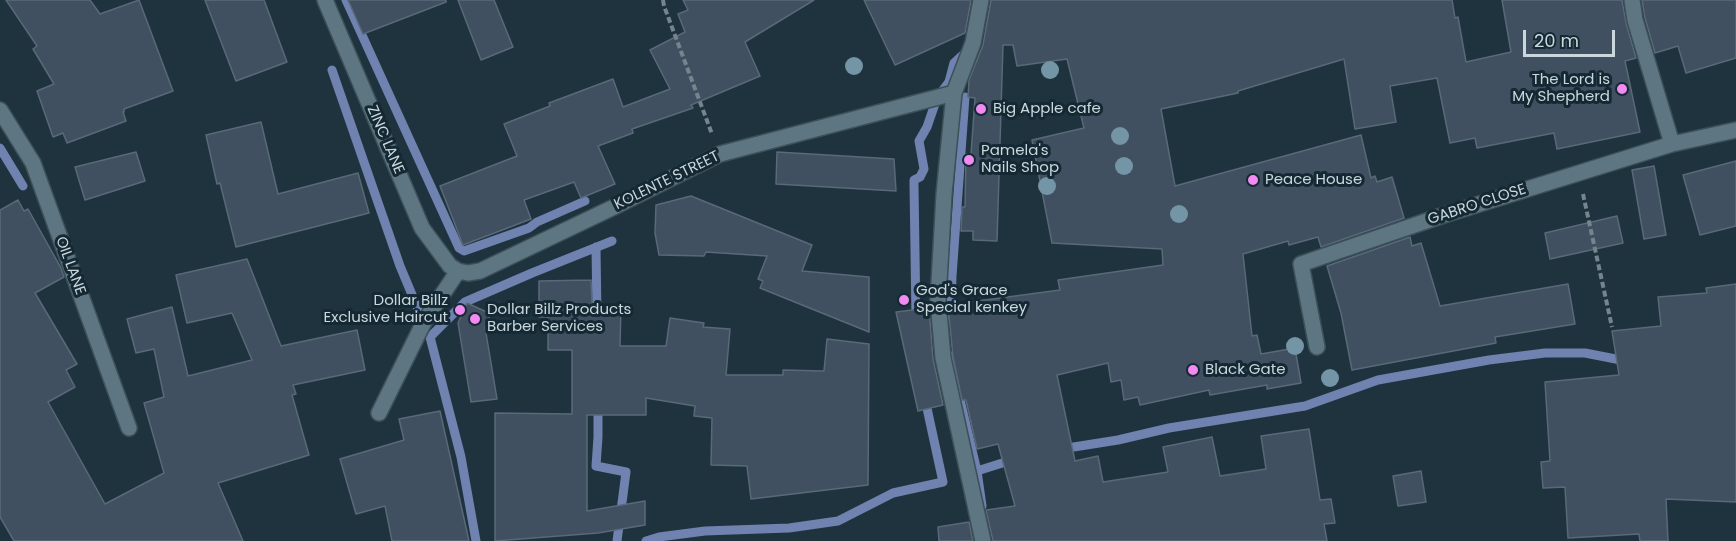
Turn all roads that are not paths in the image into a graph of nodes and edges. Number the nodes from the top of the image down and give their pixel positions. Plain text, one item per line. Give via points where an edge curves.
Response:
1 (325, 0) edge
2 (981, 0) edge
3 (1632, 0) edge
4 (954, 93) junction
5 (0, 110) edge
6 (1736, 130) edge
7 (1672, 144) junction
8 (458, 271) junction
9 (1317, 347) dead end
10 (380, 413) dead end
11 (129, 428) dead end
12 (982, 541) edge

1 - 8 street, ZINC LANE via 422,228
2 - 4 street via 973,43
3 - 7 street
4 - 8 street, KOLENTE STREET via 720,154 480,271
4 - 12 street via 938,301 943,358
5 - 11 street, OIL LANE via 33,163
6 - 7 street, GABRO CLOSE
7 - 9 street, GABRO CLOSE via 1301,264
8 - 10 street via 424,322

